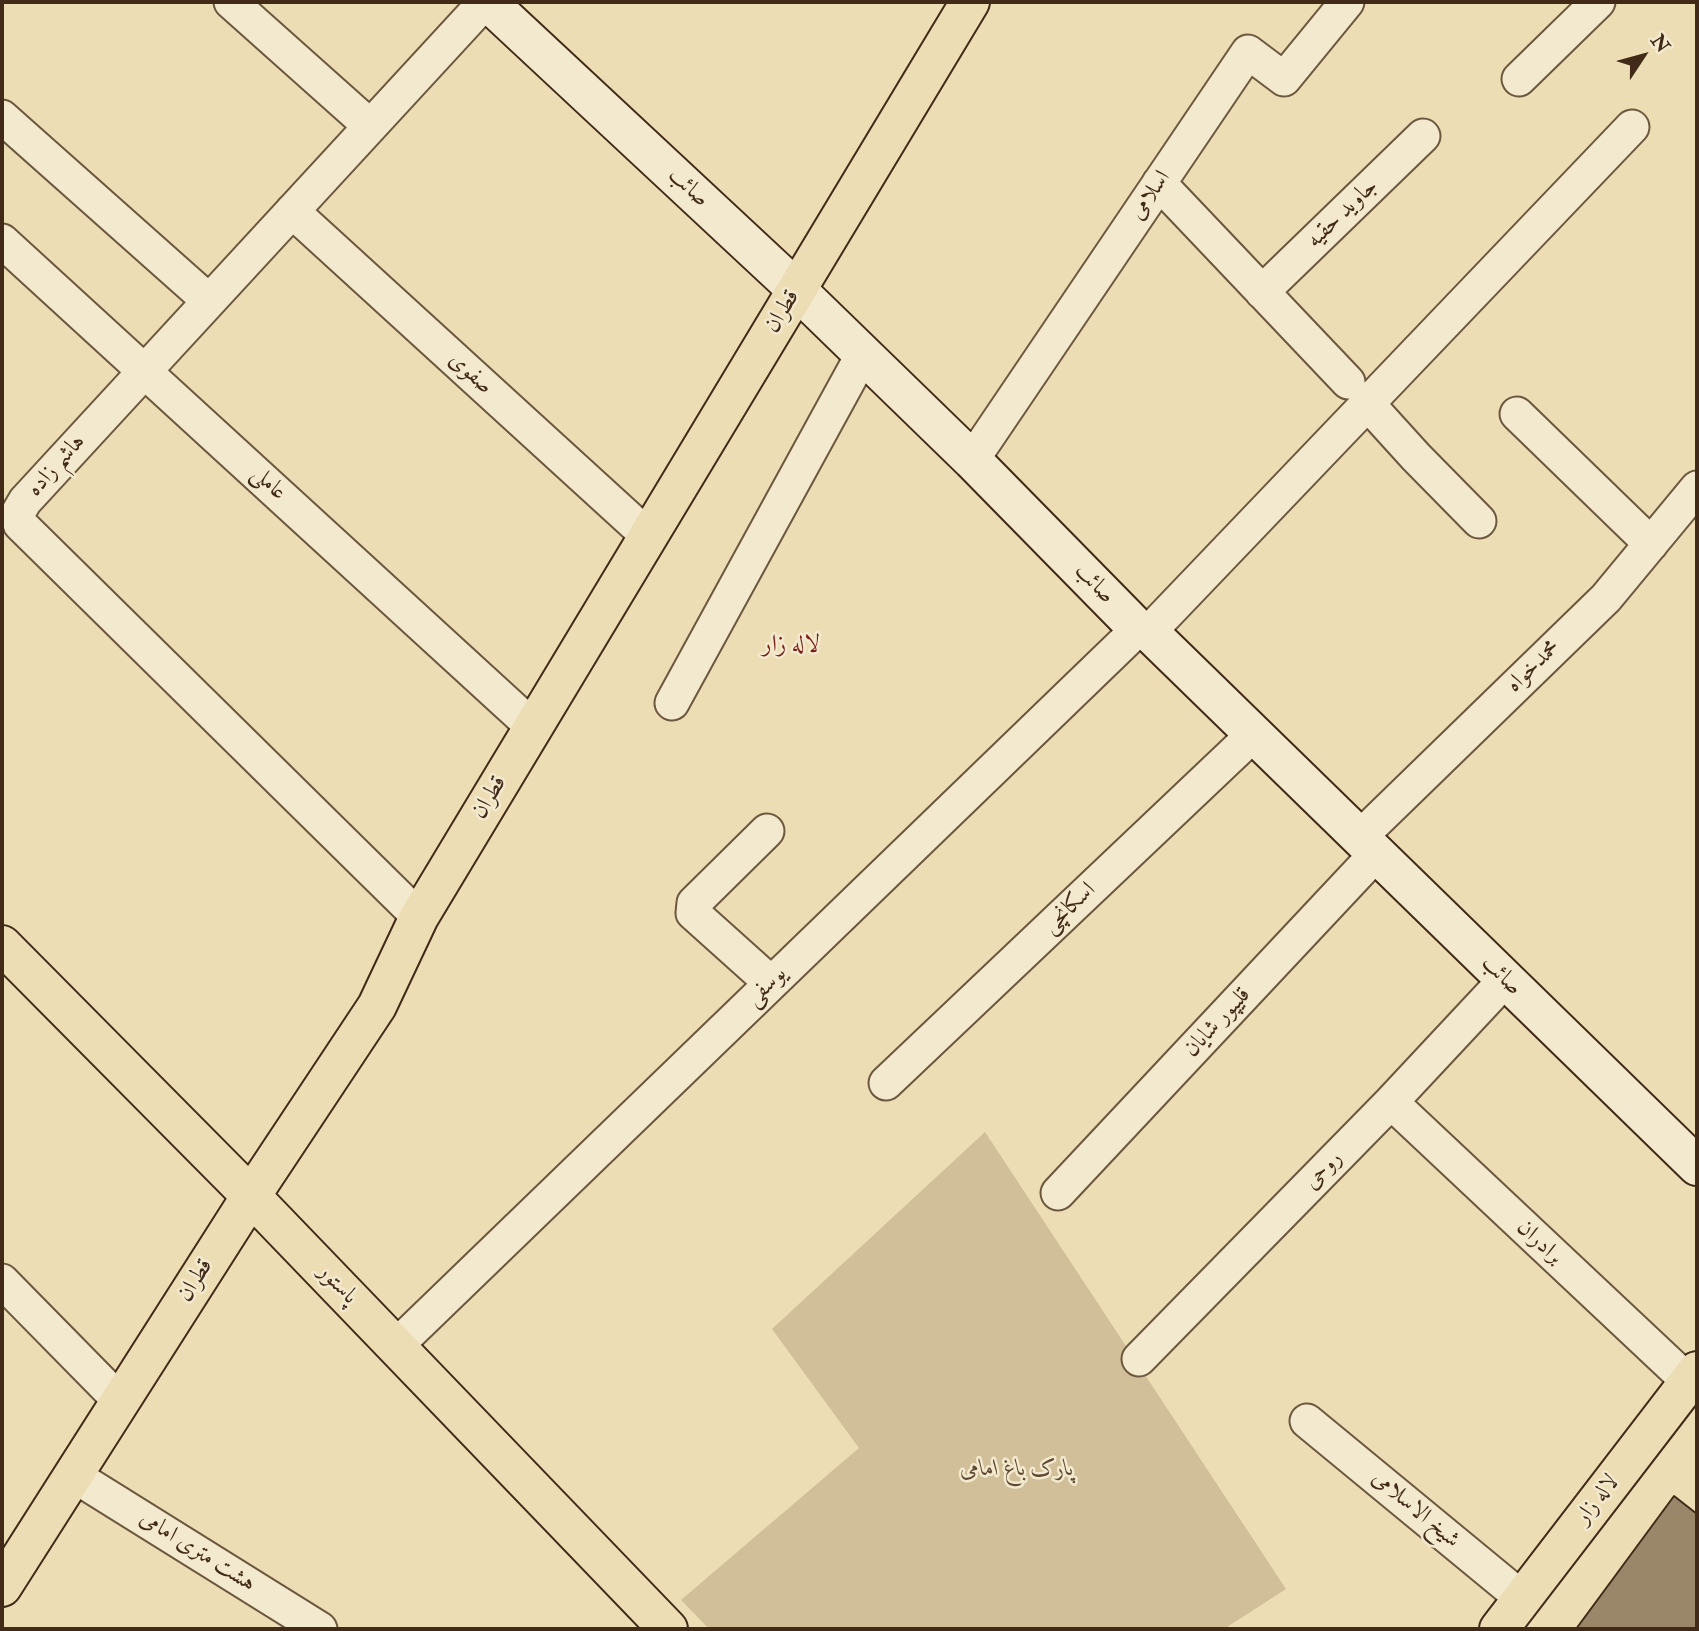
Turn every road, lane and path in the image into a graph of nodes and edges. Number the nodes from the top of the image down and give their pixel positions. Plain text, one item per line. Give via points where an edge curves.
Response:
1 (231, 2) edge
2 (487, 2) edge
3 (1347, 2) edge
4 (1598, 2) edge
5 (963, 4) edge
6 (1520, 79) dead end
7 (2, 117) edge
8 (370, 126) junction
9 (1632, 127) dead end
10 (1423, 136) dead end
11 (1159, 183) junction
12 (292, 211) junction
13 (2, 241) edge
14 (797, 290) junction
15 (1262, 292) junction
16 (209, 301) junction
17 (863, 354) junction
18 (144, 371) junction
19 (1357, 393) junction
20 (1517, 414) dead end
21 (972, 460) junction
22 (1697, 488) edge
23 (1479, 521) dead end
24 (648, 536) junction
25 (1651, 544) junction
26 (1143, 630) junction
27 (672, 703) dead end
28 (533, 727) junction
29 (1254, 734) junction
30 (767, 831) dead end
31 (1369, 845) junction
32 (419, 917) junction
33 (2, 945) edge
34 (1505, 980) junction
35 (771, 984) junction
36 (887, 1083) dead end
37 (1391, 1102) junction
38 (1697, 1166) edge
39 (1058, 1193) dead end
40 (251, 1196) junction
41 (2, 1281) edge
42 (396, 1346) junction
43 (1139, 1359) dead end
44 (1693, 1377) edge
45 (120, 1401) junction
46 (1307, 1421) dead end
47 (73, 1475) junction
48 (3, 1583) edge
49 (1523, 1599) junction
50 (320, 1629) edge
51 (668, 1629) edge
52 (1499, 1629) edge

1 - 8 street
2 - 8 street, هاشم زاده
2 - 14 main road, صائب
3 - 11 street, اسلامی via 1284,79 1248,52
4 - 6 street
5 - 14 main road, قطران
7 - 16 street
8 - 12 street, هاشم زاده
9 - 19 street, یوسفی
10 - 15 street, جاوید حقیه
11 - 15 street
11 - 21 street, اسلامی
12 - 16 street, هاشم زاده
12 - 24 street, صفوی
13 - 18 street, عاملی
14 - 17 main road, صائب
14 - 24 main road, قطران
15 - 19 street
16 - 18 street, هاشم زاده
17 - 21 main road, صائب
17 - 27 street
18 - 28 street, عاملی
18 - 32 street, هاشم زاده via 24,501 18,513 20,523
19 - 23 street
19 - 26 street, یوسفی
20 - 25 street
21 - 26 main road, صائب
22 - 25 street, محمدخواه
24 - 28 main road, قطران
25 - 31 street, محمدخواه via 1606,598
26 - 29 main road, صائب
26 - 35 street, یوسفی
28 - 32 main road, قطران
29 - 31 main road, صائب
29 - 36 street, اسکانچی
30 - 35 street via 694,903 693,913
31 - 34 main road, صائب
31 - 39 street, قلیپور شایان
32 - 40 main road, قطران via 377,1006
33 - 40 main road, پاستور
34 - 37 street, روحی
34 - 38 main road, صائب
35 - 42 street, یوسفی
37 - 43 street, روحی
37 - 44 street, برادران
40 - 42 main road, پاستور
40 - 45 main road, قطران
41 - 45 street
42 - 51 main road, پاستور
44 - 49 main road, لاله زار
45 - 47 main road, قطران
46 - 49 street, شیخ الاسلامی
47 - 48 main road, قطران
47 - 50 street, هشت متری امامی
49 - 52 main road, لاله زار

